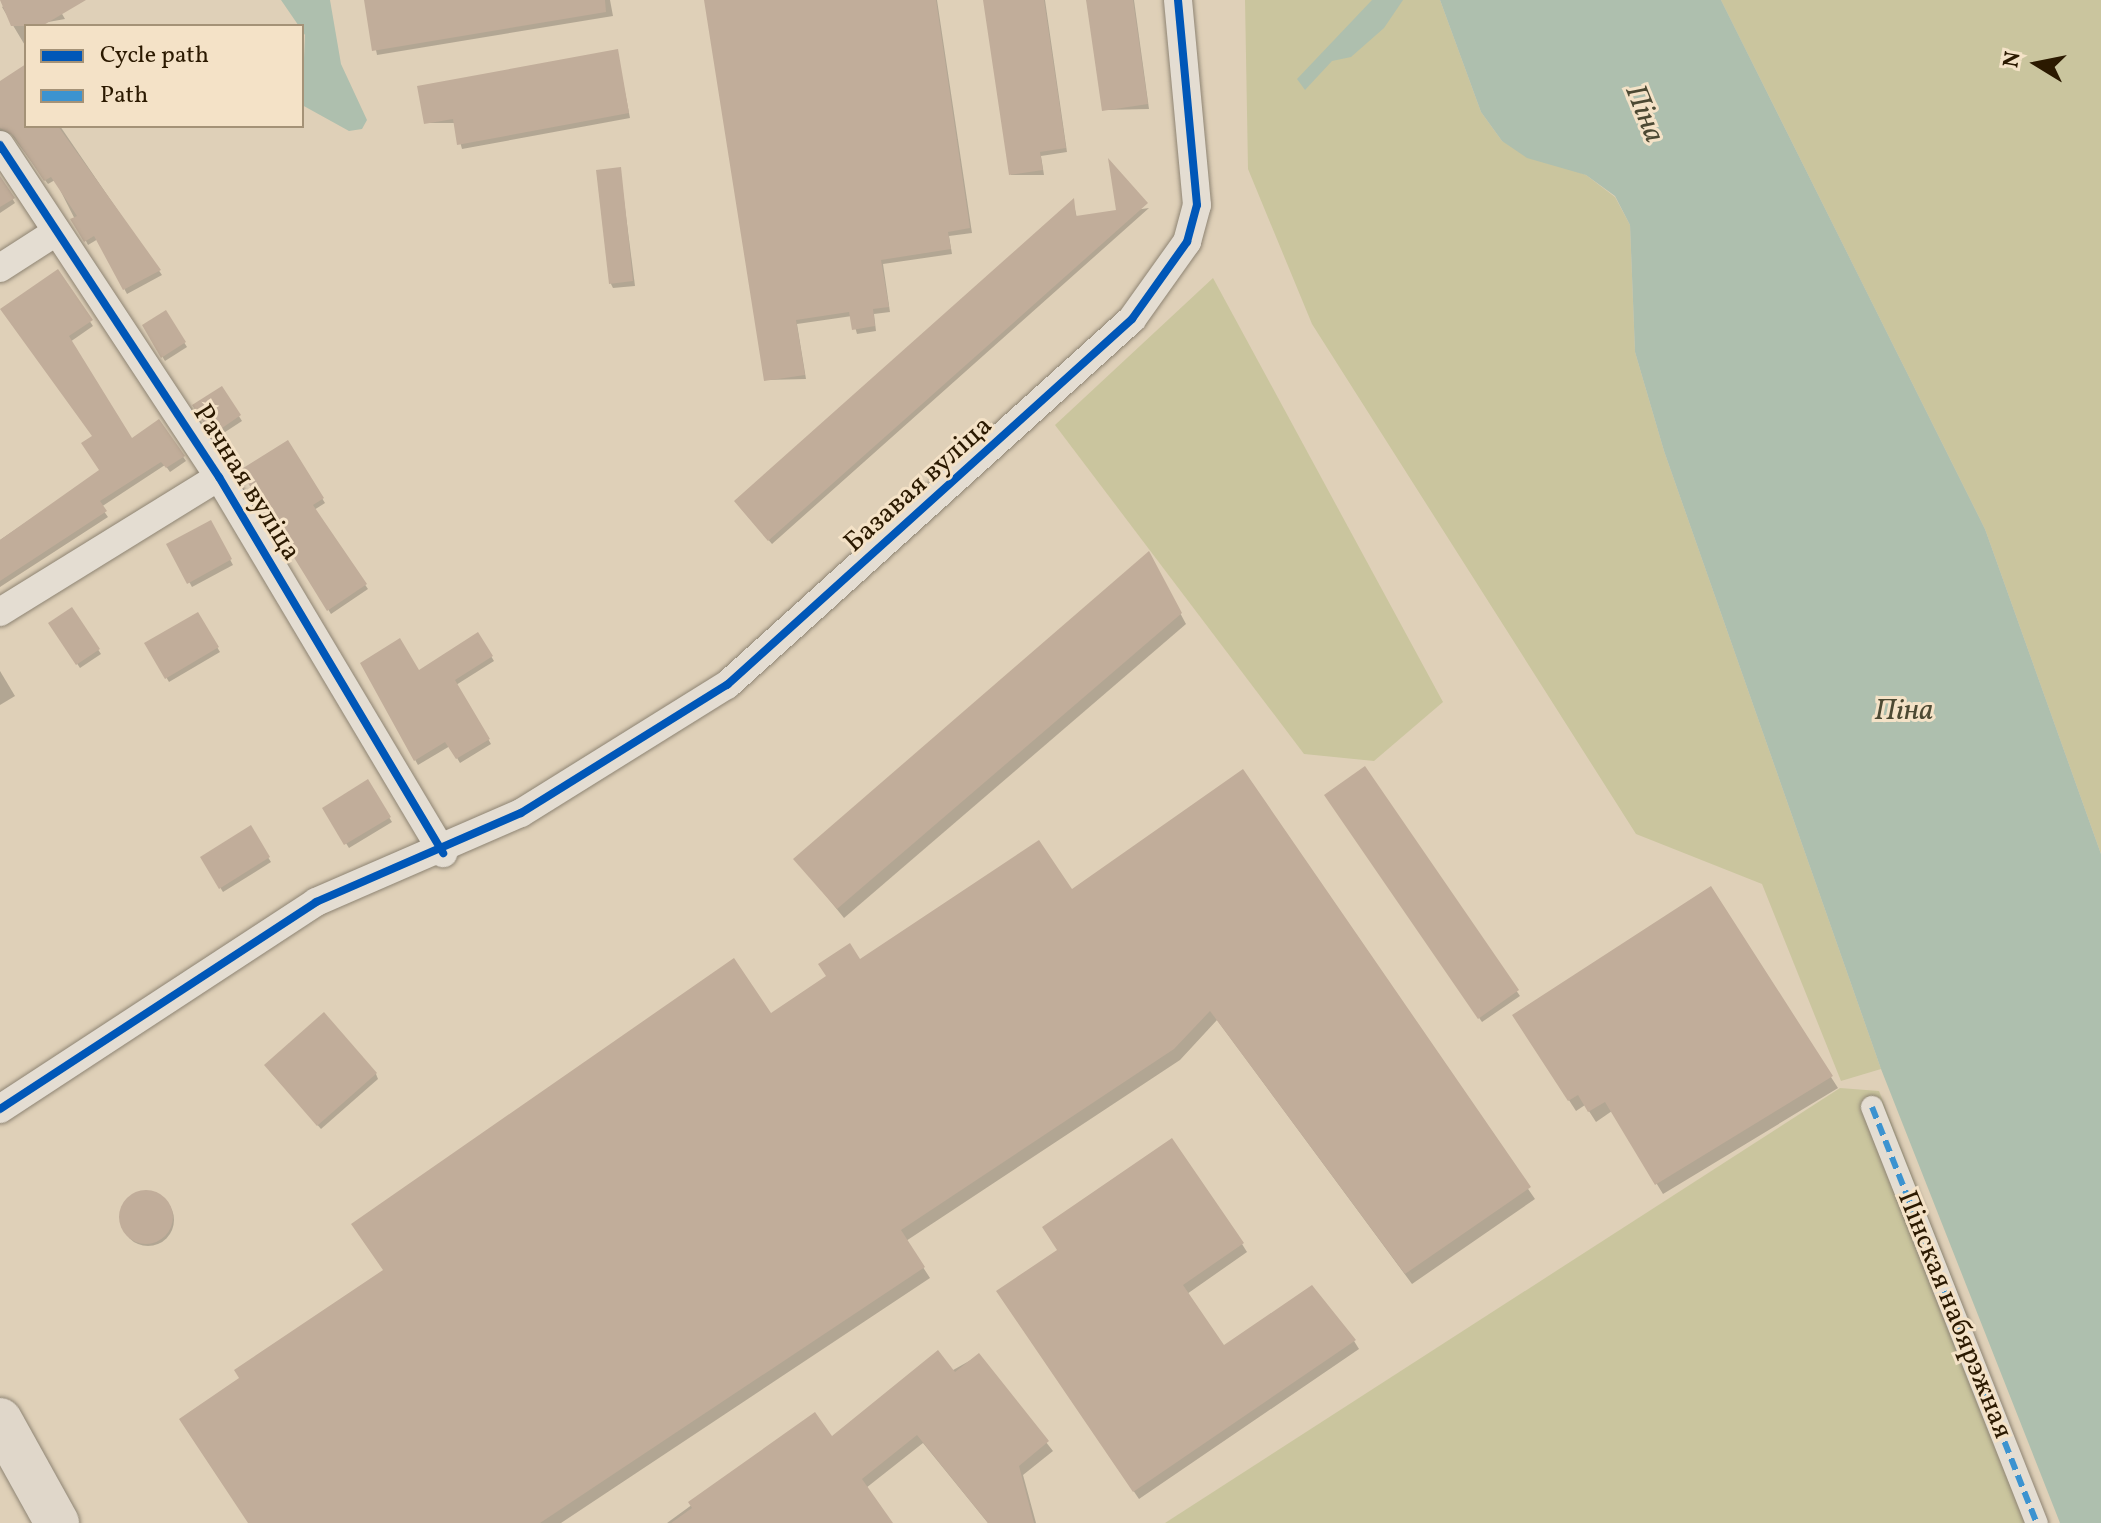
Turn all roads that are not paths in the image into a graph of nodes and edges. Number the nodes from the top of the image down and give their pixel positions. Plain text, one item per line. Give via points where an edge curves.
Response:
1 (1178, 0) edge
2 (0, 145) edge
3 (56, 232) junction
4 (0, 268) edge
5 (219, 477) junction
6 (0, 612) edge
7 (443, 853) junction
8 (1872, 1107) dead end
9 (0, 1109) edge
10 (0, 1420) edge
11 (57, 1523) edge
12 (2037, 1523) edge

1 - 7 street, Базавая вуліца via 1197,205 1187,242 1132,319 727,685 521,813
2 - 3 street, Рачная вуліца
3 - 4 street
3 - 5 street, Рачная вуліца
5 - 6 street
5 - 7 street, Рачная вуліца
7 - 9 street, Базавая вуліца via 316,902
8 - 12 street, Пінская набярэжная
10 - 11 main road

